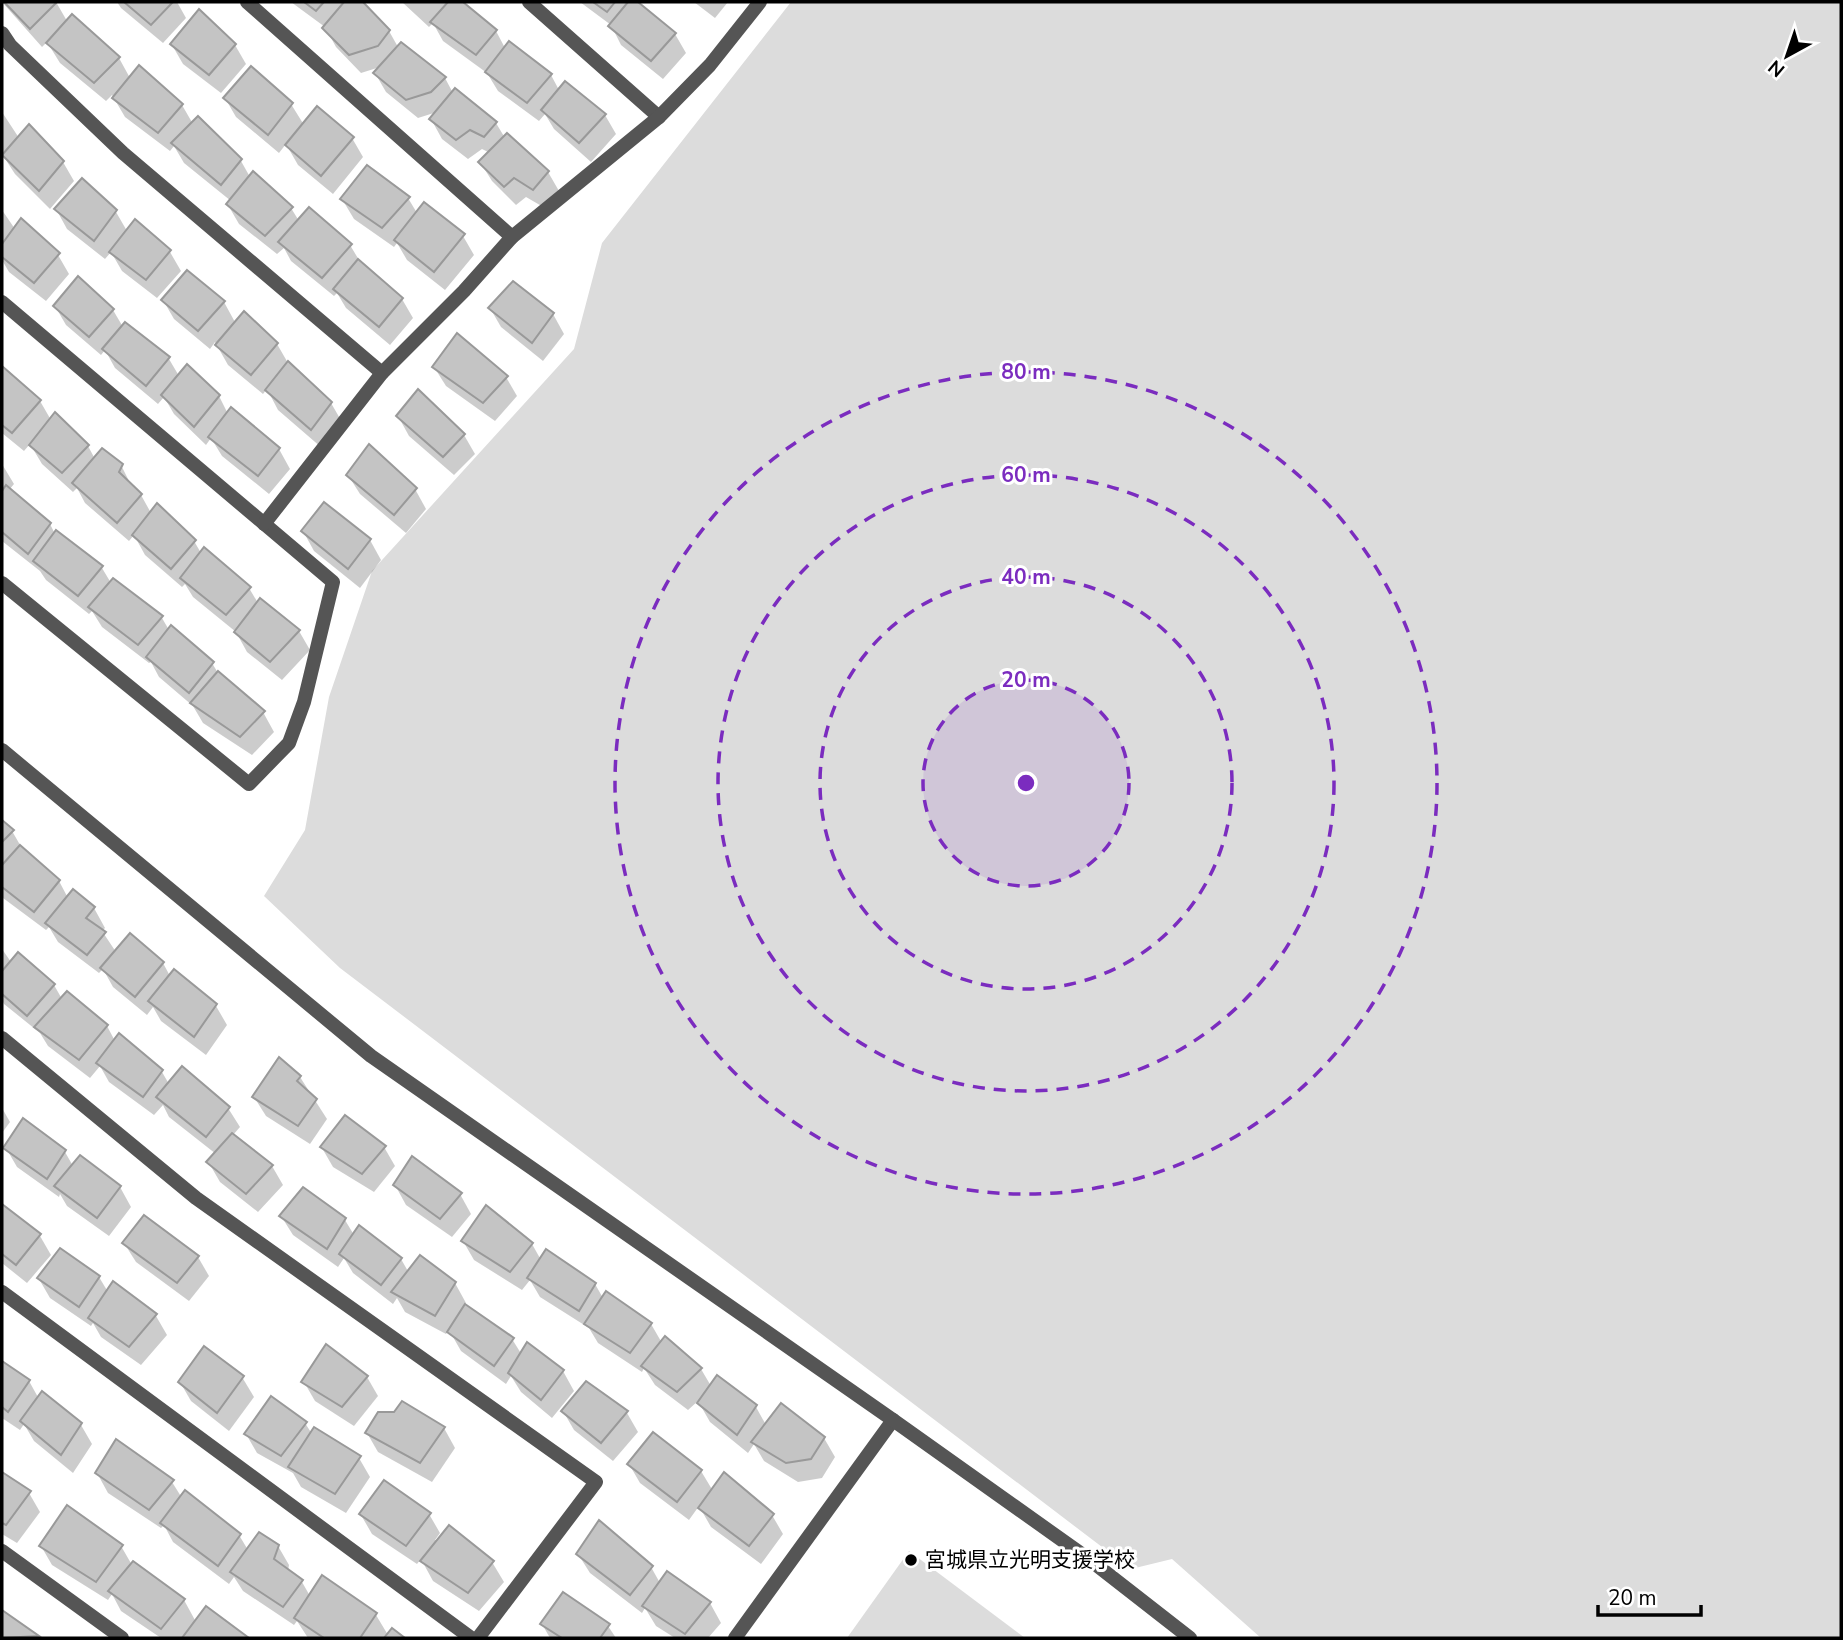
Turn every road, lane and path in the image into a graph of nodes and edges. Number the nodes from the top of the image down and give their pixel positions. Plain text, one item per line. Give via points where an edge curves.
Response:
1 (247, 2) edge
2 (528, 2) edge
3 (760, 2) edge
4 (2, 33) edge
5 (659, 117) junction
6 (512, 237) junction
7 (2, 302) edge
8 (382, 373) junction
9 (264, 524) junction
10 (2, 583) edge
11 (2, 750) edge
12 (2, 1038) edge
13 (2, 1292) edge
14 (893, 1420) junction
15 (2, 1551) edge
16 (122, 1638) edge
17 (471, 1638) edge
18 (478, 1638) edge
19 (735, 1638) edge
20 (1190, 1638) edge

1 - 6 street
2 - 5 street
3 - 5 street via 710,65
4 - 8 street via 124,153
5 - 6 street
6 - 8 street
7 - 9 street
8 - 9 street
9 - 10 street via 333,582 304,702 289,743 248,784
11 - 14 street via 371,1056
12 - 18 street via 196,1198 596,1482
13 - 17 street
14 - 19 street
14 - 20 street via 1090,1560
15 - 16 street

